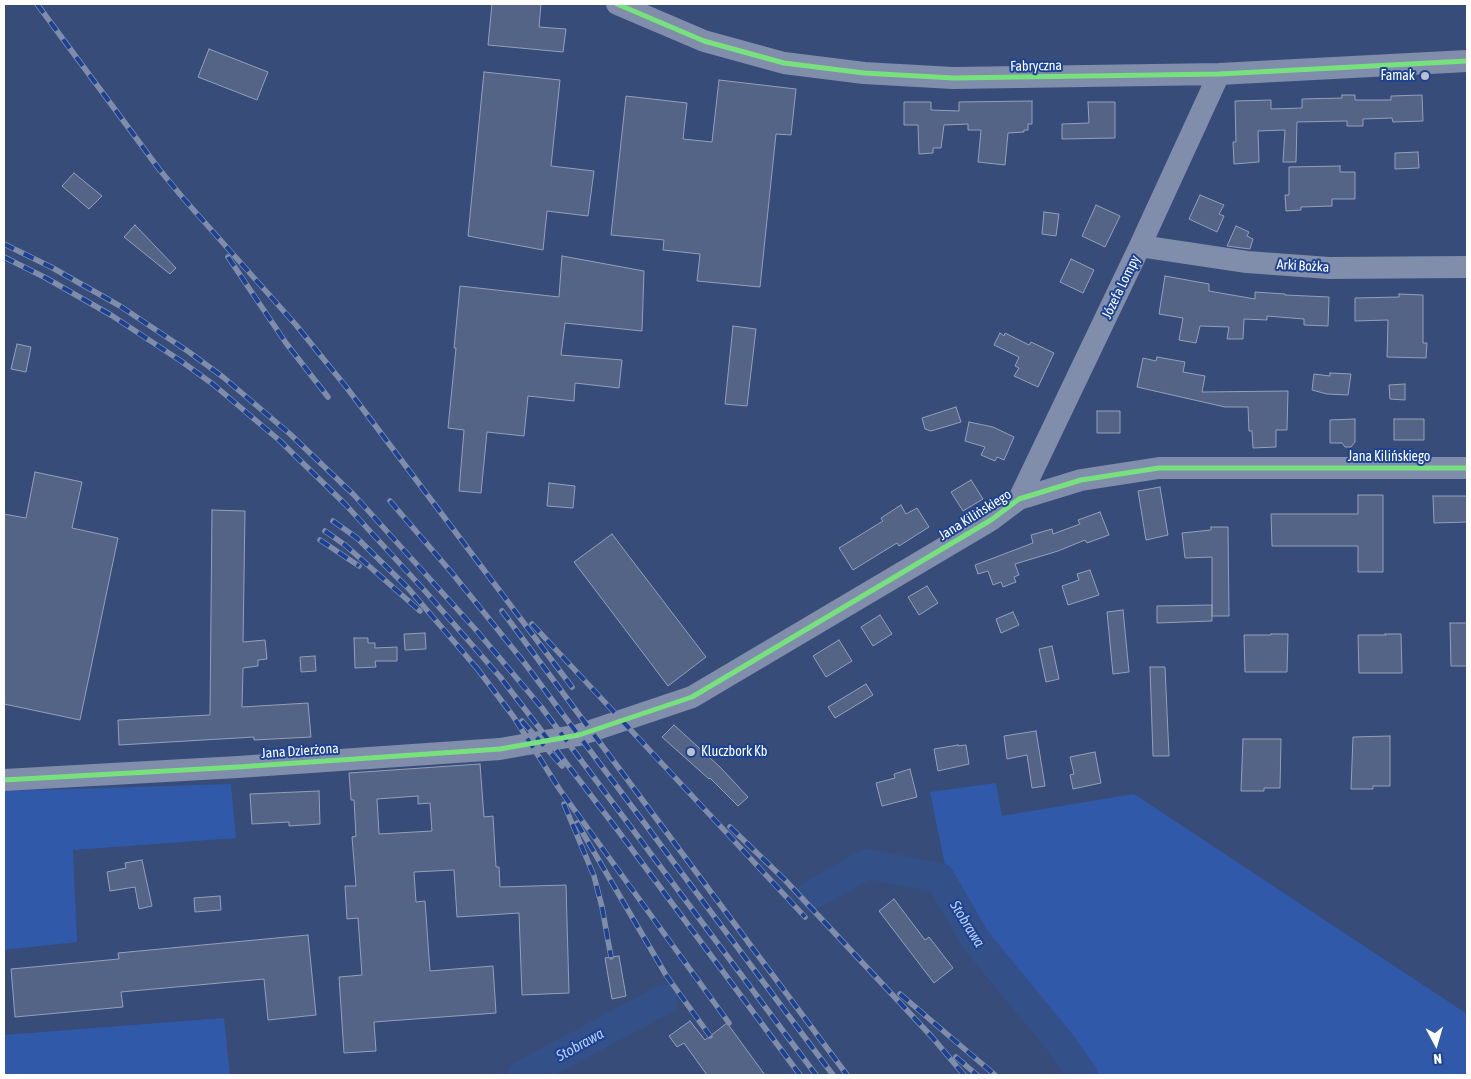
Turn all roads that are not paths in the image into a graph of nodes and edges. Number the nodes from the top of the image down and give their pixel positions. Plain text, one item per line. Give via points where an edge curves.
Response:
1 (617, 4) edge
2 (1467, 62) edge
3 (1220, 74) junction
4 (1140, 246) junction
5 (1467, 267) edge
6 (1467, 468) edge
7 (1019, 499) junction
8 (596, 730) joint
9 (4, 780) edge

1 - 3 street, Fabryczna via 704,41 784,63 864,73 953,78
2 - 3 street, Fabryczna
3 - 4 street, Józefa Lompy
4 - 5 street, Arki Bożka via 1247,262 1329,268
4 - 7 street, Józefa Lompy
6 - 7 street, Jana Kilińskiego via 1159,468 1081,480
7 - 8 street, Jana Kilińskiego via 991,520 692,697
8 - 9 street, Jana Dzierżona via 500,749

